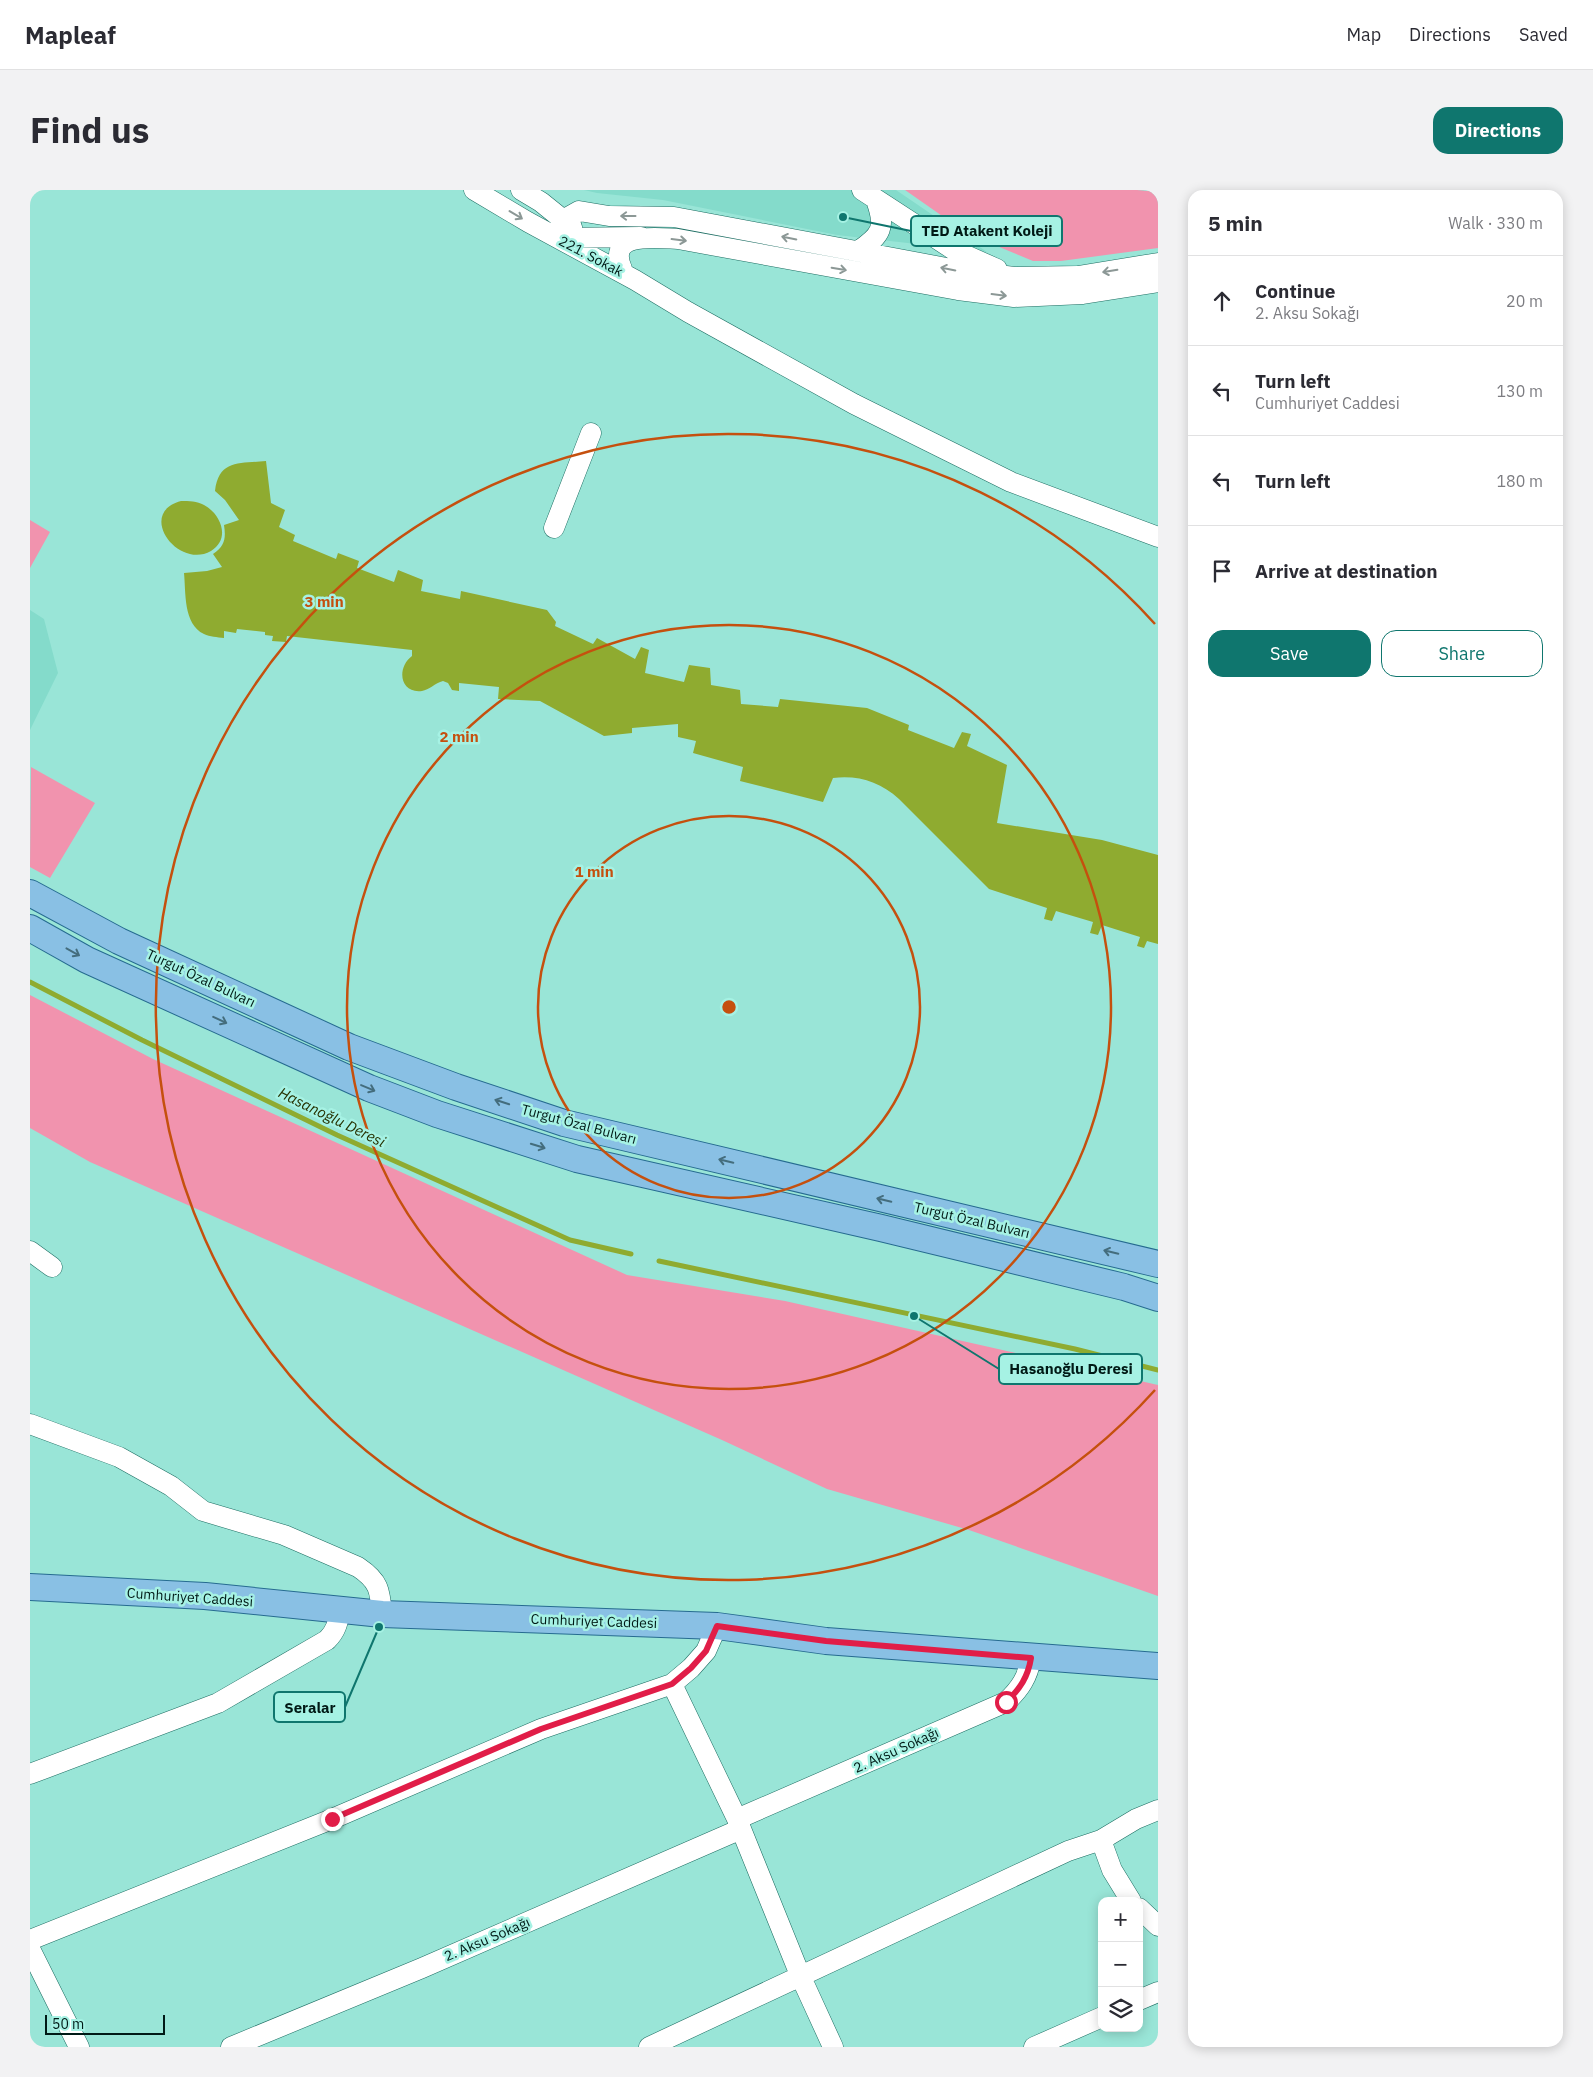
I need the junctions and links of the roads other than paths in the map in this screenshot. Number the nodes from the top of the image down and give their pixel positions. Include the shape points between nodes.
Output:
1 (474, 190) edge
2 (522, 190) edge
3 (869, 195) edge
4 (567, 223) junction
5 (585, 238) junction
6 (641, 238) junction
7 (858, 251) junction
8 (1158, 263) edge
9 (628, 275) junction
10 (1014, 277) junction
11 (1158, 282) edge
12 (591, 433) dead end
13 (554, 528) dead end
14 (1158, 537) edge
15 (30, 893) edge
16 (30, 928) edge
17 (30, 1251) edge
18 (1158, 1264) edge
19 (52, 1267) dead end
20 (1158, 1298) edge
21 (30, 1424) edge
22 (30, 1587) edge
23 (340, 1610) junction
24 (382, 1614) junction
25 (717, 1626) junction
26 (1031, 1658) junction
27 (1158, 1666) edge
28 (672, 1684) junction
29 (30, 1774) edge
30 (1158, 1810) edge
31 (739, 1824) junction
32 (1101, 1840) junction
33 (1129, 1897) edge
34 (1143, 1912) edge
35 (1158, 1926) edge
36 (30, 1940) edge
37 (30, 1949) edge
38 (800, 1975) junction
39 (1158, 1992) edge
40 (1143, 1998) edge
41 (1098, 2019) edge
42 (79, 2047) edge
43 (231, 2047) edge
44 (649, 2047) edge
45 (833, 2047) edge
46 (1034, 2047) edge

1 -> 4 street, 221. Sokak
2 - 4 street
3 - 7 street via 882,217 881,230 873,241
3 - 10 street via 954,250
4 - 5 street, 221. Sokak
7 -> 4 street via 674,217 609,216
4 - 9 street, 221. Sokak
5 - 6 street
5 - 9 street, 221. Sokak
6 - 9 street via 626,243 618,253 618,260
6 -> 11 street via 678,239 958,290 1014,297 1083,294
10 -> 7 street via 956,270
8 -> 10 street via 1078,276
9 - 14 street via 854,404 1010,482
12 - 13 street
18 -> 15 main road, Turgut Özal Bulvarı via 564,1123 349,1047 119,941
16 -> 20 main road, Turgut Özal Bulvarı via 87,960 369,1088 437,1114 577,1159 881,1228
17 - 19 street
21 - 24 street via 119,1457 171,1486 203,1510 284,1535 358,1567 378,1586
22 - 23 main road, Cumhuriyet Caddesi via 205,1596
23 - 24 main road, Cumhuriyet Caddesi
23 - 29 street via 334,1632 326,1640 218,1703
24 - 25 main road, Cumhuriyet Caddesi
25 - 26 main road, Cumhuriyet Caddesi via 826,1641
25 - 28 street via 706,1651
26 - 27 main road, Cumhuriyet Caddesi
26 - 31 street, 2. Aksu Sokağı via 1024,1682 1006,1702
28 - 31 street
28 - 36 street via 541,1729 332,1819
30 - 32 street
31 - 38 street
31 - 43 street, 2. Aksu Sokağı via 431,1964
32 - 33 street via 1112,1870
32 - 38 street via 1068,1852
34 - 35 street
37 - 42 street
38 - 44 street
38 - 45 street
39 - 40 street
41 - 46 street

